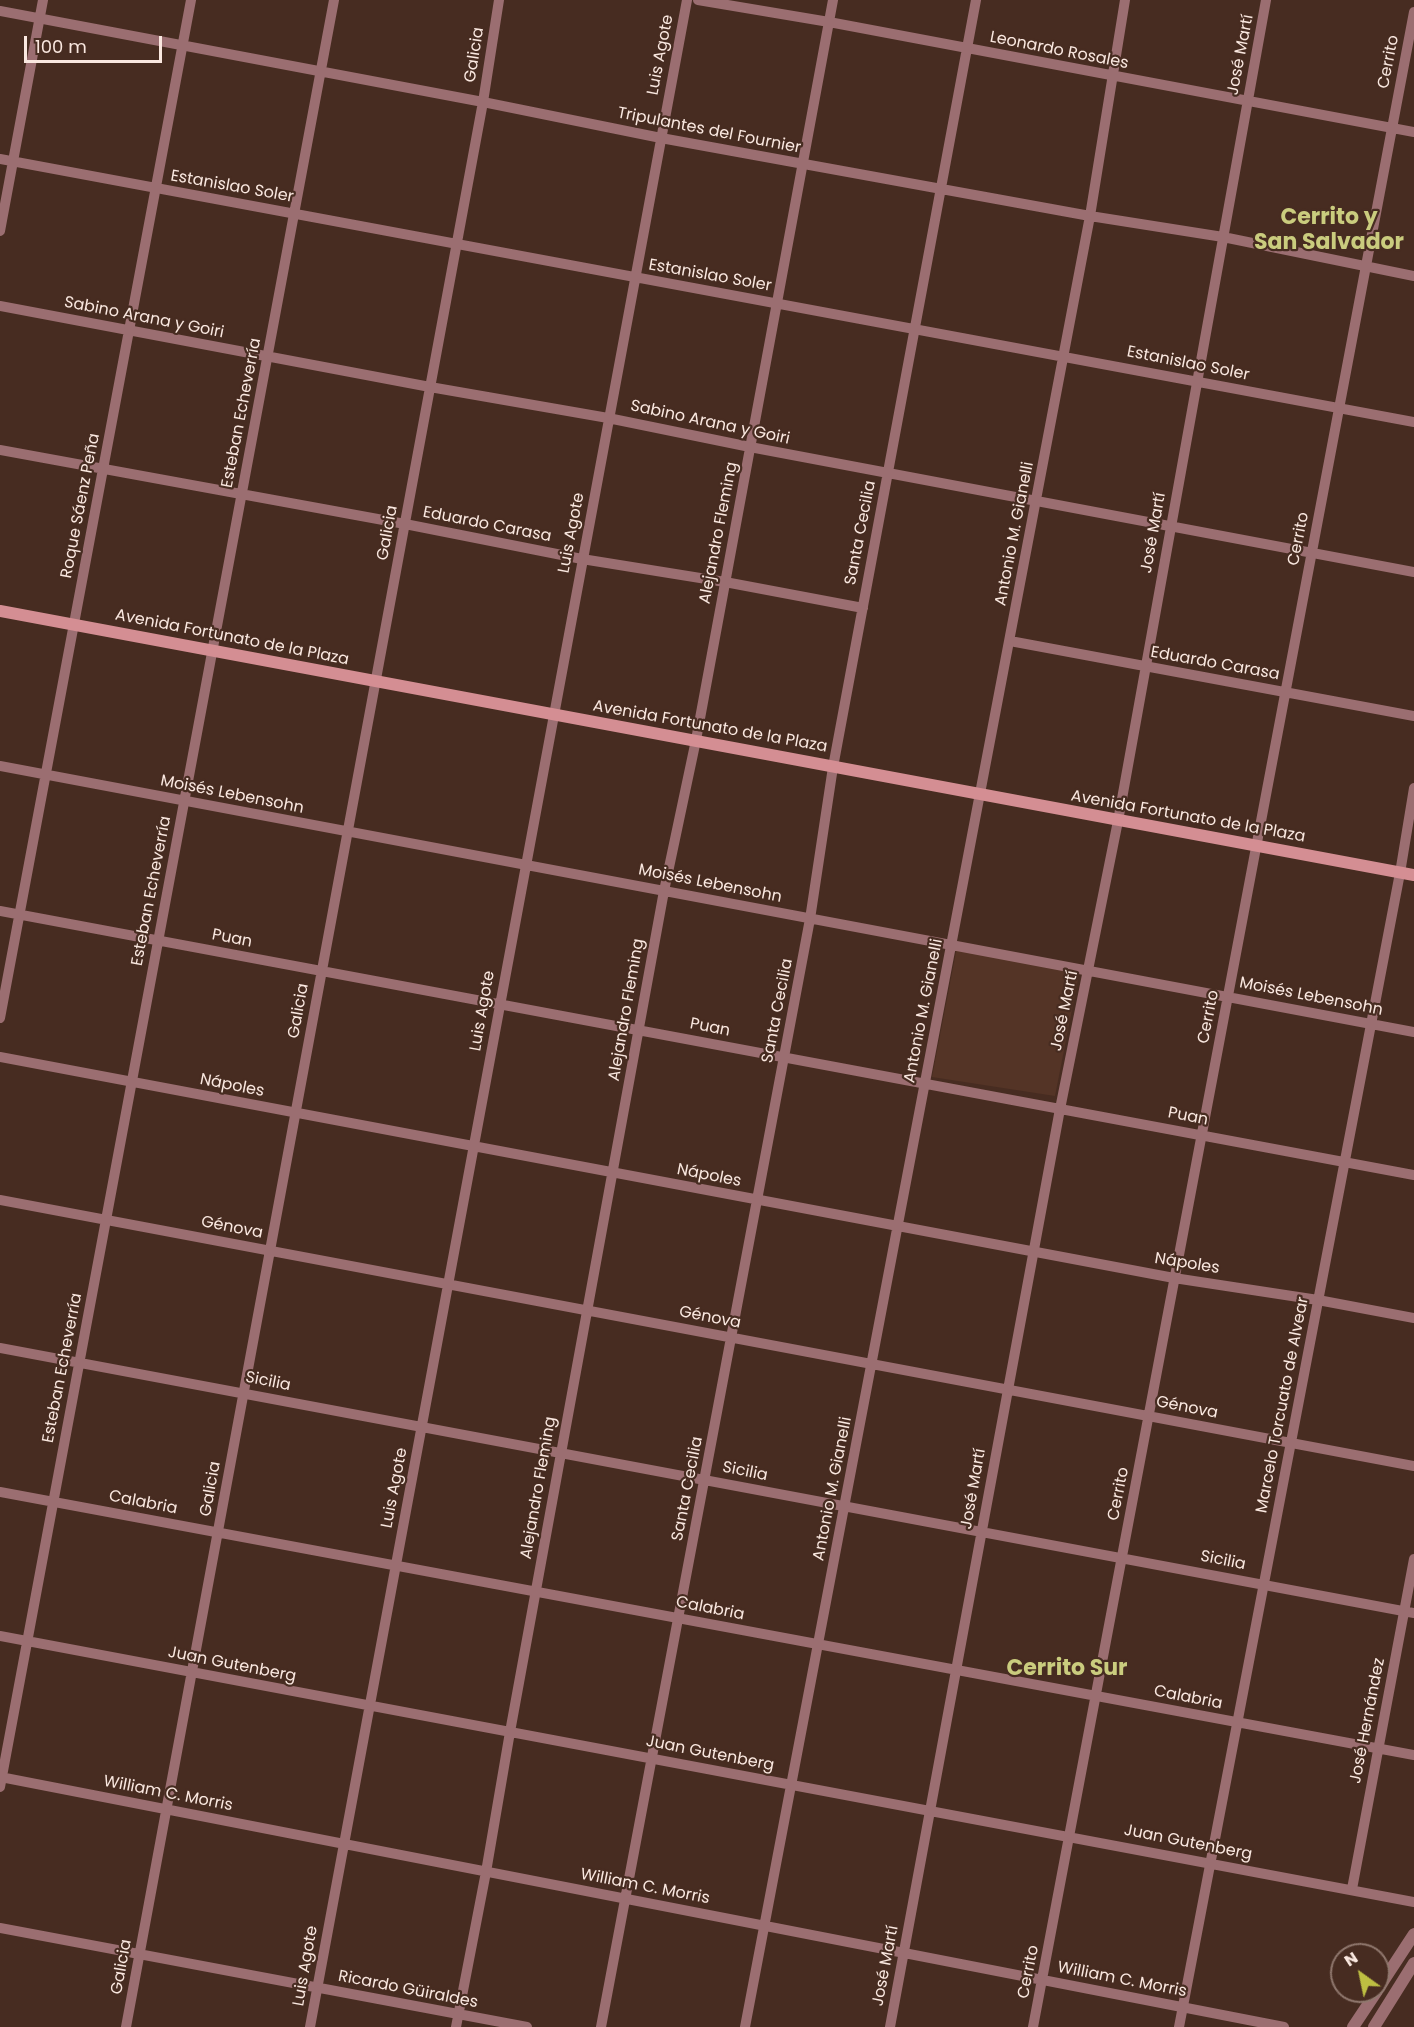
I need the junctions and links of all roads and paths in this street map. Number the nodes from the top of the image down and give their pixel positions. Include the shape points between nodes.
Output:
1 (43, 0) edge
2 (191, 0) edge
3 (334, 0) edge
4 (500, 0) edge
5 (687, 0) edge
6 (698, 0) edge
7 (833, 0) edge
8 (976, 0) edge
9 (1125, 0) edge
10 (1266, 0) edge
11 (0, 11) edge
12 (1414, 12) edge
13 (40, 18) junction
14 (829, 22) junction
15 (182, 46) junction
16 (967, 48) junction
17 (321, 72) junction
18 (1113, 77) junction
19 (1247, 101) junction
20 (483, 102) junction
21 (1392, 128) junction
22 (1414, 132) edge
23 (661, 138) junction
24 (0, 159) edge
25 (13, 161) junction
26 (803, 164) junction
27 (156, 188) junction
28 (940, 189) junction
29 (294, 214) junction
30 (1090, 216) junction
31 (0, 231) edge
32 (1223, 237) junction
33 (457, 244) junction
34 (1366, 267) junction
35 (1414, 276) edge
36 (635, 278) junction
37 (777, 303) junction
38 (0, 306) edge
39 (914, 329) junction
40 (129, 331) junction
41 (268, 357) junction
42 (1064, 357) junction
43 (1197, 381) junction
44 (430, 387) junction
45 (1339, 408) junction
46 (609, 418) junction
47 (1414, 422) edge
48 (750, 447) junction
49 (0, 450) edge
50 (103, 469) junction
51 (888, 473) junction
52 (242, 495) junction
53 (1036, 501) junction
54 (405, 524) junction
55 (1171, 526) junction
56 (1312, 553) junction
57 (582, 560) junction
58 (1414, 572) edge
59 (725, 582) junction
60 (862, 608) junction
61 (0, 611) edge
62 (74, 625) junction
63 (1010, 641) junction
64 (213, 651) junction
65 (1145, 666) junction
66 (376, 681) junction
67 (1285, 692) junction
68 (553, 716) junction
69 (1414, 716) edge
70 (696, 740) junction
71 (0, 766) edge
72 (833, 767) junction
73 (46, 775) junction
74 (1414, 788) edge
75 (981, 795) junction
76 (184, 801) junction
77 (1118, 821) junction
78 (348, 832) junction
79 (1256, 846) junction
80 (525, 865) junction
81 (1400, 873) junction
82 (1414, 875) edge
83 (664, 891) junction
84 (0, 911) edge
85 (19, 915) junction
86 (810, 919) junction
87 (158, 941) junction
88 (952, 945) junction
89 (1089, 970) junction
90 (322, 971) junction
91 (1228, 997) junction
92 (499, 1004) junction
93 (0, 1018) edge
94 (1371, 1024) junction
95 (638, 1030) junction
96 (1414, 1032) edge
97 (0, 1057) edge
98 (784, 1057) junction
99 (132, 1082) junction
100 (926, 1084) junction
101 (1060, 1109) junction
102 (296, 1113) junction
103 (1202, 1135) junction
104 (473, 1146) junction
105 (1344, 1162) junction
106 (612, 1173) junction
107 (1414, 1174) edge
108 (0, 1200) edge
109 (757, 1200) junction
110 (106, 1220) junction
111 (898, 1226) junction
112 (270, 1251) junction
113 (1034, 1252) junction
114 (1174, 1278) junction
115 (448, 1284) junction
116 (1318, 1300) junction
117 (587, 1310) junction
118 (1414, 1318) edge
119 (732, 1337) junction
120 (0, 1348) edge
121 (80, 1362) junction
122 (872, 1364) junction
123 (1008, 1389) junction
124 (244, 1393) junction
125 (1149, 1416) junction
126 (422, 1426) junction
127 (1291, 1443) junction
128 (561, 1452) junction
129 (1414, 1466) edge
130 (705, 1479) junction
131 (0, 1492) edge
132 (53, 1502) junction
133 (846, 1506) junction
134 (982, 1531) junction
135 (218, 1533) junction
136 (1122, 1558) junction
137 (1414, 1559) edge
138 (396, 1566) junction
139 (1264, 1584) junction
140 (535, 1592) junction
141 (1409, 1612) edge
142 (679, 1618) junction
143 (0, 1636) edge
144 (27, 1641) junction
145 (819, 1644) junction
146 (956, 1670) junction
147 (192, 1672) junction
148 (1096, 1696) junction
149 (370, 1706) junction
150 (1238, 1722) junction
151 (510, 1732) junction
152 (1378, 1748) junction
153 (1414, 1755) edge
154 (652, 1758) junction
155 (1, 1781) edge
156 (792, 1785) junction
157 (167, 1809) junction
158 (930, 1810) junction
159 (1070, 1837) junction
160 (344, 1844) junction
161 (1211, 1863) junction
162 (486, 1872) junction
163 (1352, 1889) junction
164 (625, 1899) junction
165 (1414, 1902) edge
166 (764, 1926) junction
167 (0, 1928) edge
168 (1414, 1934) edge
169 (903, 1953) junction
170 (140, 1954) junction
171 (1414, 1963) edge
172 (1390, 1970) edge
173 (1042, 1980) junction
174 (318, 1988) junction
175 (1369, 2003) edge
176 (1183, 2007) junction
177 (458, 2015) junction
178 (126, 2027) edge
179 (310, 2027) edge
180 (456, 2027) edge
181 (527, 2027) edge
182 (601, 2027) edge
183 (745, 2027) edge
184 (890, 2027) edge
185 (1034, 2027) edge
186 (1179, 2027) edge
187 (1284, 2027) edge
188 (1353, 2027) edge
189 (1374, 2027) edge

1 - 13 street
2 - 15 street, Roque Sáenz Peña
3 - 17 street, Esteban Echeverría
4 - 20 street, Galicia
5 - 23 street, Luis Agote
6 - 14 street, Leonardo Rosales
7 - 14 street, Alejandro Fleming
8 - 16 street, Santa Cecilia
9 - 18 street, Antonio M. Gianelli
10 - 19 street, José Martí
11 - 13 street, Tripulantes del Fournier
12 - 21 street, Cerrito
13 - 15 street, Tripulantes del Fournier
13 - 25 street
14 - 16 street, Leonardo Rosales
14 - 26 street, Alejandro Fleming
15 - 17 street, Tripulantes del Fournier
15 - 27 street, Roque Sáenz Peña
16 - 18 street, Leonardo Rosales
16 - 28 street, Santa Cecilia
17 - 20 street, Tripulantes del Fournier
17 - 29 street, Esteban Echeverría
18 - 19 street, Leonardo Rosales
18 - 30 street, Antonio M. Gianelli
19 - 21 street, Leonardo Rosales
19 - 32 street, José Martí
20 - 23 street, Tripulantes del Fournier
20 - 33 street, Galicia
21 - 22 street, Leonardo Rosales
21 - 34 street, Cerrito
23 - 26 street, Tripulantes del Fournier
23 - 36 street, Luis Agote
24 - 25 street, Estanislao Soler
25 - 27 street, Estanislao Soler
25 - 31 street
26 - 28 street, Tripulantes del Fournier
26 - 37 street, Alejandro Fleming
27 - 29 street, Estanislao Soler
27 - 40 street, Roque Sáenz Peña
28 - 30 street, Tripulantes del Fournier
28 - 39 street, Santa Cecilia
29 - 33 street, Estanislao Soler
29 - 41 street, Esteban Echeverría
30 - 32 street, Tripulantes del Fournier
30 - 42 street, Antonio M. Gianelli
32 - 34 street, Tripulantes del Fournier
32 - 43 street, José Martí
33 - 36 street, Estanislao Soler
33 - 44 street, Galicia
34 - 35 street, Tripulantes del Fournier
34 - 45 street, Cerrito
36 - 37 street, Estanislao Soler
36 - 46 street, Luis Agote
37 - 39 street, Estanislao Soler
37 - 48 street, Alejandro Fleming
38 - 40 street, Sabino Arana y Goiri
39 - 42 street, Estanislao Soler
39 - 51 street, Santa Cecilia
40 - 41 street, Sabino Arana y Goiri
40 - 50 street, Roque Sáenz Peña
41 - 44 street, Sabino Arana y Goiri
41 - 52 street, Esteban Echeverría
42 - 43 street, Estanislao Soler
42 - 53 street, Antonio M. Gianelli
43 - 45 street, Estanislao Soler
43 - 55 street, José Martí
44 - 46 street, Sabino Arana y Goiri
44 - 54 street, Galicia
45 - 47 street, Estanislao Soler
45 - 56 street, Cerrito
46 - 48 street, Sabino Arana y Goiri
46 - 57 street, Luis Agote
48 - 51 street, Sabino Arana y Goiri
48 - 59 street, Alejandro Fleming
49 - 50 street, Eduardo Carasa
50 - 52 street, Eduardo Carasa
50 - 62 street, Roque Sáenz Peña
51 - 53 street, Sabino Arana y Goiri
51 - 60 street, Santa Cecilia
52 - 54 street, Eduardo Carasa
52 - 64 street, Esteban Echeverría
53 - 55 street, Sabino Arana y Goiri
53 - 63 street, Antonio M. Gianelli
54 - 57 street, Eduardo Carasa
54 - 66 street, Galicia
55 - 56 street, Sabino Arana y Goiri
55 - 65 street, José Martí
56 - 58 street, Sabino Arana y Goiri
56 - 67 street, Cerrito
57 - 59 street, Eduardo Carasa
57 - 68 street, Luis Agote
59 - 60 street, Eduardo Carasa
59 - 70 street, Alejandro Fleming
60 - 72 street, Santa Cecilia
61 - 62 main road, Avenida Fortunato de la Plaza
62 - 64 main road, Avenida Fortunato de la Plaza
62 - 73 street, Roque Sáenz Peña
63 - 65 street, Eduardo Carasa
63 - 75 street, Antonio M. Gianelli
64 - 66 main road, Avenida Fortunato de la Plaza
64 - 76 street, Esteban Echeverría
65 - 67 street, Eduardo Carasa
65 - 77 street, José Martí
66 - 68 main road, Avenida Fortunato de la Plaza
66 - 78 street, Galicia
67 - 69 street, Eduardo Carasa
67 - 79 street, Cerrito
68 - 70 main road, Avenida Fortunato de la Plaza
68 - 80 street, Luis Agote
70 - 72 main road, Avenida Fortunato de la Plaza
70 - 83 street, Alejandro Fleming
71 - 73 street, Moisés Lebensohn
72 - 75 main road, Avenida Fortunato de la Plaza
72 - 86 street, Santa Cecilia
73 - 76 street, Moisés Lebensohn
73 - 85 street, Roque Sáenz Peña
74 - 81 street, Marcelo Torcuato de Alvear
75 - 77 main road, Avenida Fortunato de la Plaza
75 - 88 street, Antonio M. Gianelli
76 - 78 street, Moisés Lebensohn
76 - 87 street, Esteban Echeverría
77 - 79 main road, Avenida Fortunato de la Plaza
77 - 89 street, José Martí
78 - 80 street, Moisés Lebensohn
78 - 90 street, Galicia
79 - 81 main road, Avenida Fortunato de la Plaza
79 - 91 street, Cerrito
80 - 83 street, Moisés Lebensohn
80 - 92 street, Luis Agote
81 - 82 main road, Avenida Fortunato de la Plaza
81 - 94 street, Marcelo Torcuato de Alvear
83 - 86 street, Moisés Lebensohn
83 - 95 street, Alejandro Fleming
84 - 85 street, Puan
85 - 87 street, Puan
85 - 93 street, Roque Sáenz Peña
86 - 88 street, Moisés Lebensohn
86 - 98 street, Santa Cecilia
87 - 90 street, Puan
87 - 99 street, Esteban Echeverría
88 - 89 street, Moisés Lebensohn
88 - 100 street, Antonio M. Gianelli
89 - 91 street, Moisés Lebensohn
89 - 101 street, José Martí
90 - 92 street, Puan
90 - 102 street, Galicia
91 - 94 street, Moisés Lebensohn
91 - 103 street, Cerrito
92 - 95 street, Puan
92 - 104 street, Luis Agote
94 - 96 street, Moisés Lebensohn
94 - 105 street, Marcelo Torcuato de Alvear
95 - 98 street, Puan
95 - 106 street, Alejandro Fleming
97 - 99 street, Nápoles
98 - 100 street, Puan
98 - 109 street, Santa Cecilia
99 - 102 street, Nápoles
99 - 110 street, Esteban Echeverría
100 - 101 street, Puan
100 - 111 street, Antonio M. Gianelli
101 - 103 street, Puan
101 - 113 street, José Martí
102 - 104 street, Nápoles
102 - 112 street, Galicia
103 - 105 street, Puan
103 - 114 street, Cerrito
104 - 106 street, Nápoles
104 - 115 street, Luis Agote
105 - 107 street, Puan
105 - 116 street, Marcelo Torcuato de Alvear
106 - 109 street, Nápoles
106 - 117 street, Alejandro Fleming
108 - 110 street, Génova
109 - 111 street, Nápoles
109 - 119 street, Santa Cecilia
110 - 112 street, Génova
110 - 121 street, Esteban Echeverría
111 - 113 street, Nápoles
111 - 122 street, Antonio M. Gianelli
112 - 115 street, Génova
112 - 124 street, Galicia
113 - 114 street, Nápoles
113 - 123 street, José Martí
114 - 116 street, Nápoles
114 - 125 street, Cerrito
115 - 117 street, Génova
115 - 126 street, Luis Agote
116 - 118 street, Nápoles
116 - 127 street, Marcelo Torcuato de Alvear
117 - 119 street, Génova
117 - 128 street, Alejandro Fleming
119 - 122 street, Génova
119 - 130 street, Santa Cecilia
120 - 121 street, Sicilia
121 - 124 street, Sicilia
121 - 132 street, Esteban Echeverría
122 - 123 street, Génova
122 - 133 street, Antonio M. Gianelli
123 - 125 street, Génova
123 - 134 street, José Martí
124 - 126 street, Sicilia
124 - 135 street, Galicia
125 - 127 street, Génova
125 - 136 street, Cerrito
126 - 128 street, Sicilia
126 - 138 street, Luis Agote
127 - 129 street, Génova
127 - 139 street, Marcelo Torcuato de Alvear
128 - 130 street, Sicilia
128 - 140 street, Alejandro Fleming
130 - 133 street, Sicilia
130 - 142 street, Santa Cecilia
131 - 132 street, Calabria
132 - 135 street, Calabria
132 - 144 street, Esteban Echeverría
133 - 134 street, Sicilia
133 - 145 street, Antonio M. Gianelli
134 - 136 street, Sicilia
134 - 146 street, José Martí
135 - 138 street, Calabria
135 - 147 street, Galicia
136 - 139 street, Sicilia
136 - 148 street, Cerrito
137 - 141 street, José Hernández
138 - 140 street, Calabria
138 - 149 street, Luis Agote
139 - 141 street, Sicilia
139 - 150 street, Marcelo Torcuato de Alvear
140 - 142 street, Calabria
140 - 151 street, Alejandro Fleming
141 - 152 street, José Hernández
142 - 145 street, Calabria
142 - 154 street, Santa Cecilia
143 - 144 street, Juan Gutenberg
144 - 147 street, Juan Gutenberg
144 - 155 street, Esteban Echeverría
145 - 146 street, Calabria
145 - 156 street, Antonio M. Gianelli
146 - 148 street, Calabria
146 - 158 street, José Martí
147 - 149 street, Juan Gutenberg
147 - 157 street, Galicia
148 - 150 street, Calabria
148 - 159 street, Cerrito
149 - 151 street, Juan Gutenberg
149 - 160 street, Luis Agote
150 - 152 street, Calabria
150 - 161 street, Marcelo Torcuato de Alvear
151 - 154 street, Juan Gutenberg
151 - 162 street, Alejandro Fleming
152 - 153 street, Calabria
152 - 163 street, José Hernández
154 - 156 street, Juan Gutenberg
154 - 164 street, Santa Cecilia
155 - 157 street, William C. Morris
156 - 158 street, Juan Gutenberg
156 - 166 street, Antonio M. Gianelli
157 - 160 street, William C. Morris
157 - 170 street, Galicia
158 - 159 street, Juan Gutenberg
158 - 169 street, José Martí
159 - 161 street, Juan Gutenberg
159 - 173 street, Cerrito
160 - 162 street, William C. Morris
160 - 174 street, Luis Agote
161 - 163 street, Juan Gutenberg
161 - 176 street, Marcelo Torcuato de Alvear
162 - 164 street, William C. Morris
162 - 177 street, Alejandro Fleming
163 - 165 street, Juan Gutenberg
164 - 166 street, William C. Morris
164 - 182 street, Santa Cecilia
166 - 169 street, William C. Morris
166 - 183 street, Antonio M. Gianelli
167 - 170 street, Ricardo Güiraldes
168 - 172 street
169 - 173 street, William C. Morris
169 - 184 street, José Martí
170 - 174 street, Ricardo Güiraldes
170 - 178 street, Galicia
171 - 189 street
173 - 176 street, William C. Morris
173 - 185 street, Cerrito
174 - 177 street, Ricardo Güiraldes
174 - 179 street, Luis Agote
175 - 188 street
176 - 186 street, Marcelo Torcuato de Alvear
176 - 187 street, William C. Morris
177 - 180 street, Alejandro Fleming
177 - 181 street, Ricardo Güiraldes

